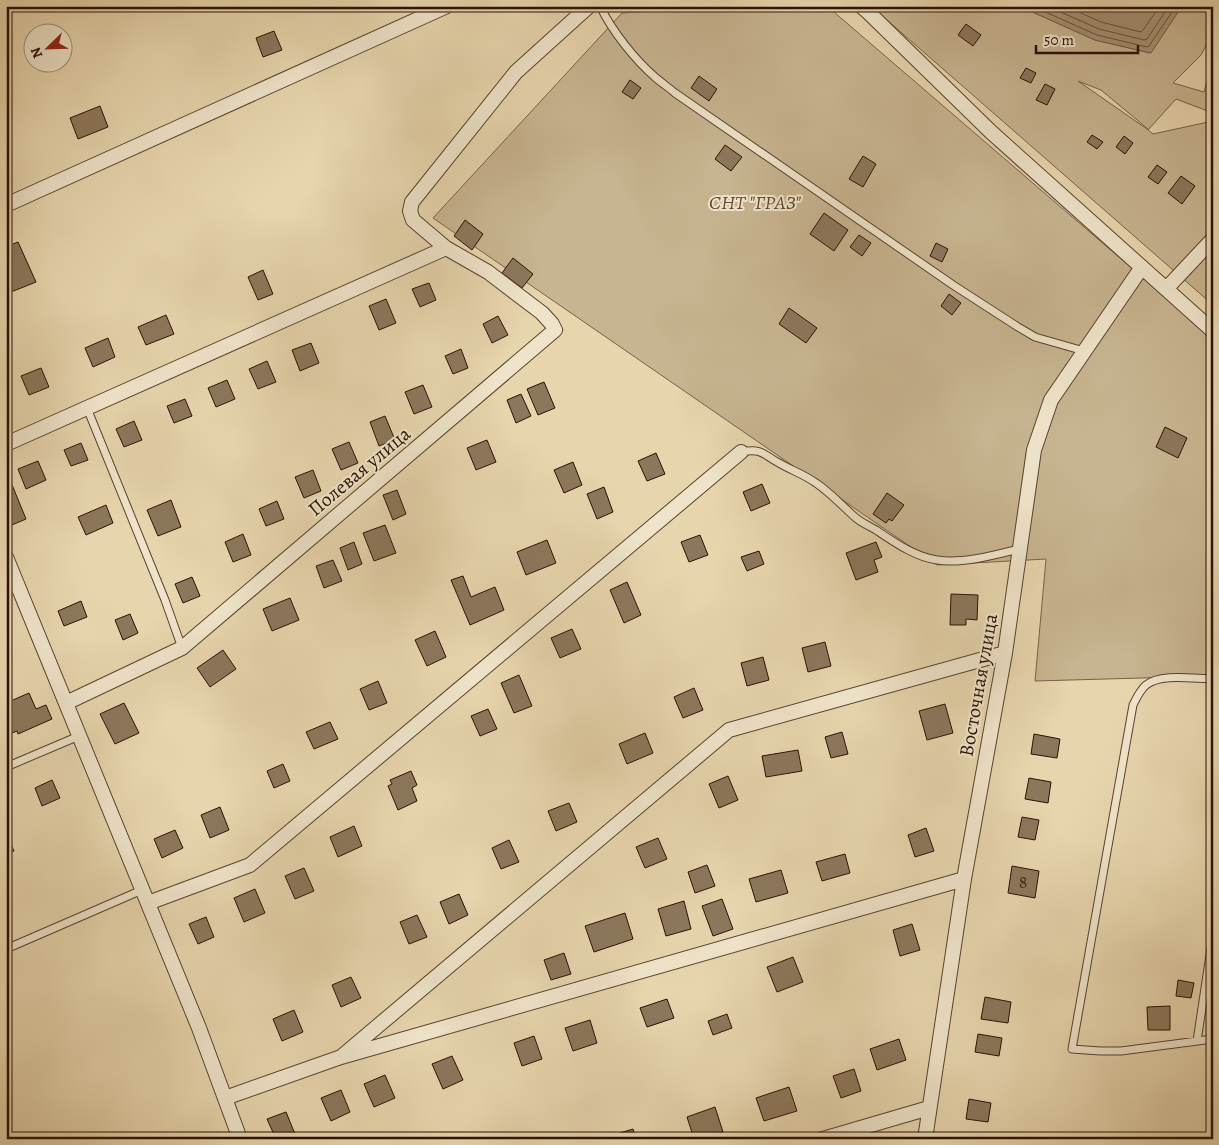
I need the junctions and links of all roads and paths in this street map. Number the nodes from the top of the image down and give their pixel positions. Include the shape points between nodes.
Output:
1 (447, 6) edge
2 (589, 6) edge
3 (600, 6) edge
4 (861, 6) edge
5 (6, 205) edge
6 (1213, 239) edge
7 (446, 248) junction
8 (1142, 267) junction
9 (1166, 289) junction
10 (1213, 331) edge
11 (1084, 351) junction
12 (87, 408) junction
13 (6, 444) edge
14 (741, 452) joint
15 (1019, 549) junction
16 (6, 557) edge
17 (182, 648) junction
18 (1005, 653) junction
19 (1213, 679) edge
20 (66, 703) junction
21 (79, 736) junction
22 (6, 768) edge
23 (964, 879) junction
24 (145, 897) junction
25 (1213, 934) edge
26 (6, 949) edge
27 (1213, 1039) edge
28 (1197, 1041) junction
29 (341, 1057) junction
30 (225, 1098) junction
31 (929, 1108) junction
32 (240, 1139) edge
33 (823, 1139) edge
34 (925, 1139) edge

1 - 5 street
2 - 7 street via 516,72 412,202 413,220
3 - 11 lane via 635,56 675,92 1018,327 1035,337
4 - 8 street via 991,132
6 - 9 street
7 - 12 street
7 - 17 street, Полевая улица via 488,272 542,314 555,330
8 - 9 street
8 - 11 street, Восточная улица
9 - 10 street
11 - 15 street, Восточная улица via 1051,400 1034,450
12 - 13 street
12 - 17 lane
14 - 15 lane via 763,452 816,483 857,519 923,557 955,560
14 - 24 street via 250,864
15 - 18 street, Восточная улица
16 - 20 street
17 - 20 street, Полевая улица
18 - 23 street, Восточная улица
18 - 29 street via 730,730
19 - 28 lane via 1157,679 1145,686 1132,705 1072,1049 1121,1051
20 - 21 street
21 - 22 lane
21 - 24 street
23 - 29 street
23 - 31 street, Восточная улица
24 - 26 lane
24 - 30 street
25 - 28 lane
27 - 28 lane
29 - 30 street
30 - 32 street
31 - 33 street
31 - 34 street, Восточная улица

